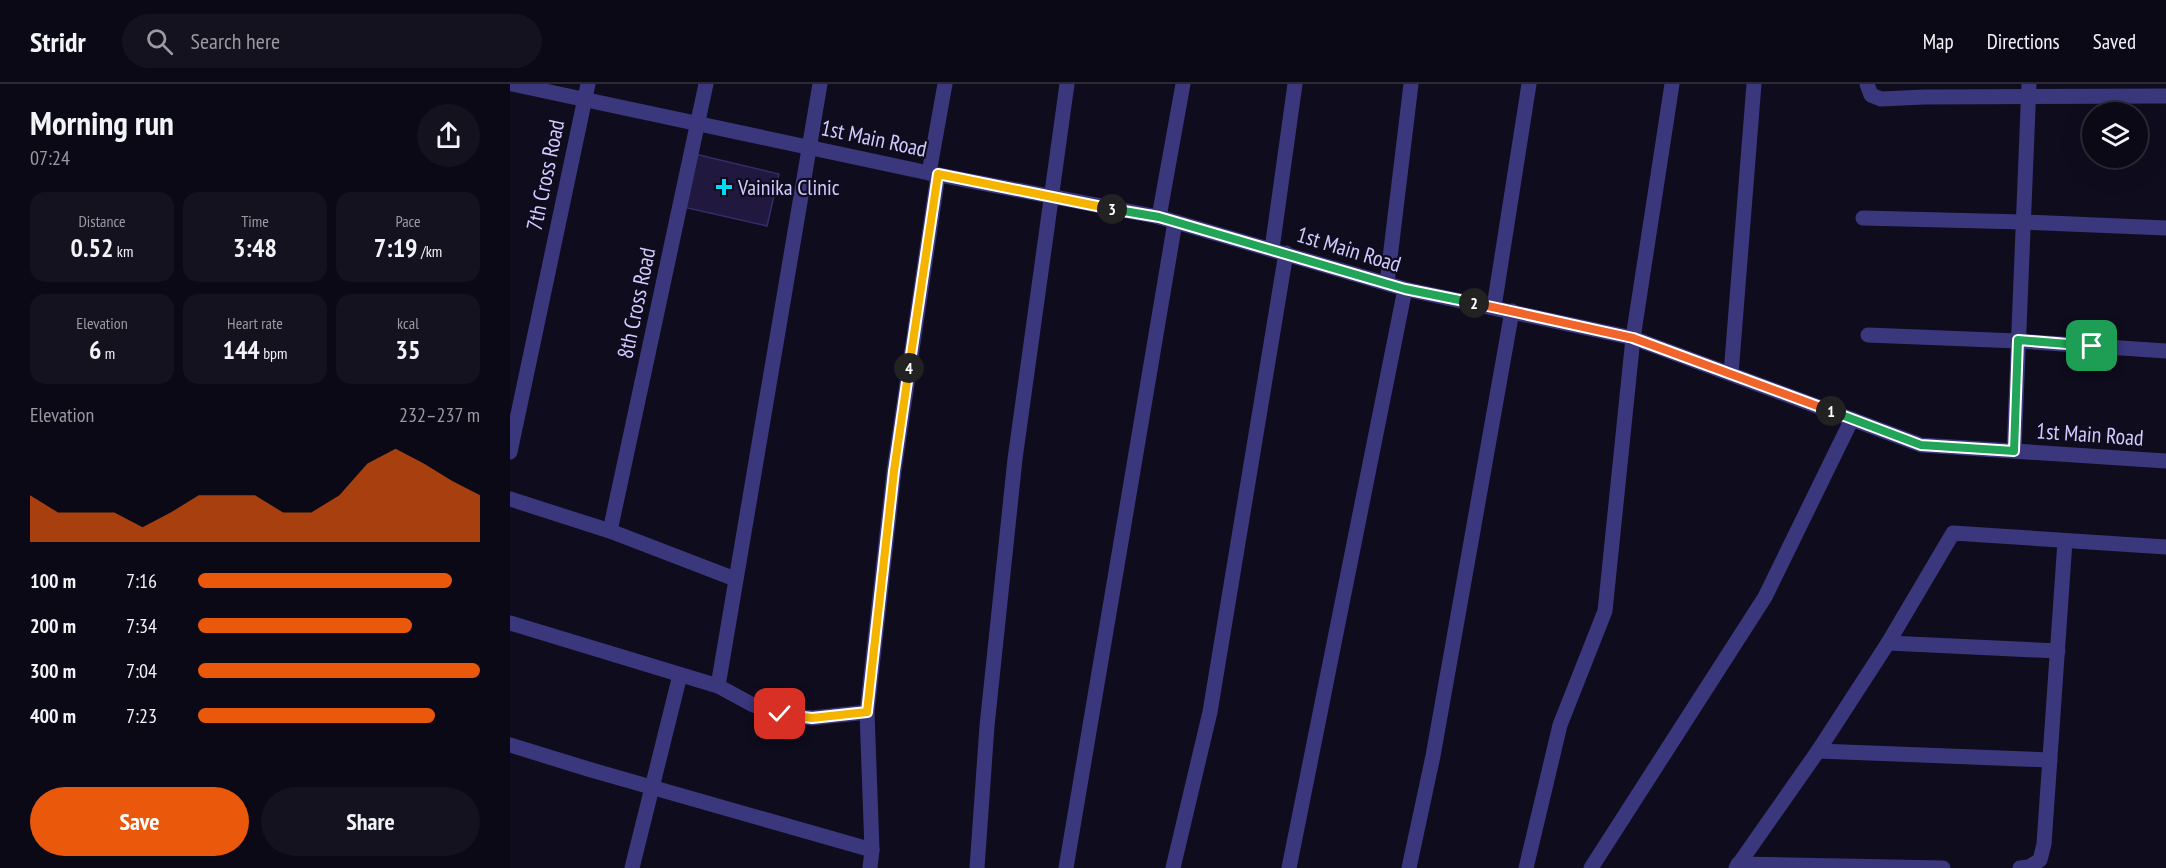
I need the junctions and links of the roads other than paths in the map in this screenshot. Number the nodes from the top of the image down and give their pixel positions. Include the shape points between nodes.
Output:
1 (512, 84) edge
2 (706, 84) edge
3 (820, 84) edge
4 (945, 84) edge
5 (1067, 84) edge
6 (1183, 84) edge
7 (1295, 84) edge
8 (1410, 84) edge
9 (1529, 84) edge
10 (1672, 84) edge
11 (1754, 84) edge
12 (1868, 84) edge
13 (2028, 90) edge
14 (586, 91) edge
15 (2166, 96) edge
16 (698, 123) junction
17 (808, 147) junction
18 (934, 174) junction
19 (1050, 197) junction
20 (1159, 217) junction
21 (1863, 218) dead end
22 (1175, 222) junction
23 (2023, 222) junction
24 (2166, 228) edge
25 (1279, 251) junction
26 (1387, 283) junction
27 (1405, 289) junction
28 (1494, 307) junction
29 (1512, 311) junction
30 (1868, 335) dead end
31 (1633, 338) junction
32 (2018, 340) junction
33 (2166, 351) edge
34 (1731, 374) junction
35 (1851, 419) junction
36 (2014, 451) junction
37 (510, 452) edge
38 (2166, 461) edge
39 (510, 499) edge
40 (610, 531) junction
41 (2065, 541) junction
42 (2166, 547) edge
43 (735, 579) junction
44 (510, 623) edge
45 (1888, 643) junction
46 (2058, 651) junction
47 (680, 675) junction
48 (718, 686) junction
49 (867, 712) junction
50 (510, 745) edge
51 (1818, 751) junction
52 (2050, 760) junction
53 (651, 787) junction
54 (872, 850) junction
55 (1737, 866) edge
56 (632, 868) edge
57 (870, 868) edge
58 (977, 868) edge
59 (1066, 868) edge
60 (1173, 868) edge
61 (1289, 868) edge
62 (1409, 868) edge
63 (1526, 868) edge
64 (1591, 868) edge
65 (1943, 868) edge
66 (2020, 868) edge

1 - 14 street, 1st Main Road
2 - 16 street, 8th Cross Road
3 - 17 street
4 - 18 street
5 - 19 street
6 - 20 street
7 - 25 street
8 - 26 street
9 - 28 street
10 - 31 street
11 - 34 street
12 - 13 street via 1871,95 1881,99
13 - 15 street
13 - 23 street
14 - 16 street, 1st Main Road
14 - 37 street, 7th Cross Road
16 - 17 street, 1st Main Road
16 - 40 street, 8th Cross Road
17 - 18 street, 1st Main Road
17 - 43 street
18 - 19 street, 1st Main Road
18 - 49 street
19 - 20 street, 1st Main Road
19 - 58 street via 1015,459 987,726
20 - 22 street, 1st Main Road
21 - 23 street
22 - 25 street, 1st Main Road
22 - 59 street
23 - 24 street
23 - 32 street
25 - 26 street, 1st Main Road
25 - 60 street via 1210,712
26 - 27 street, 1st Main Road
27 - 28 street, 1st Main Road
27 - 61 street
28 - 29 street, 1st Main Road
29 - 31 street, 1st Main Road
29 - 62 street via 1433,756
30 - 32 street
31 - 34 street, 1st Main Road
31 - 63 street via 1605,611 1560,725
32 - 33 street
32 - 36 street
34 - 35 street, 1st Main Road
35 - 36 street, 1st Main Road via 1921,445
35 - 64 street via 1765,597
36 - 38 street, 1st Main Road
39 - 40 street
40 - 43 street
41 - 42 street
41 - 45 street via 1953,533
41 - 46 street
43 - 48 street
44 - 47 street
45 - 46 street
45 - 51 street
46 - 52 street
47 - 48 street
47 - 53 street
48 - 49 street via 780,714 812,718
49 - 54 street
50 - 53 street
51 - 52 street
51 - 55 street
52 - 66 street via 2040,860
53 - 54 street
53 - 56 street
54 - 57 street
55 - 65 street

